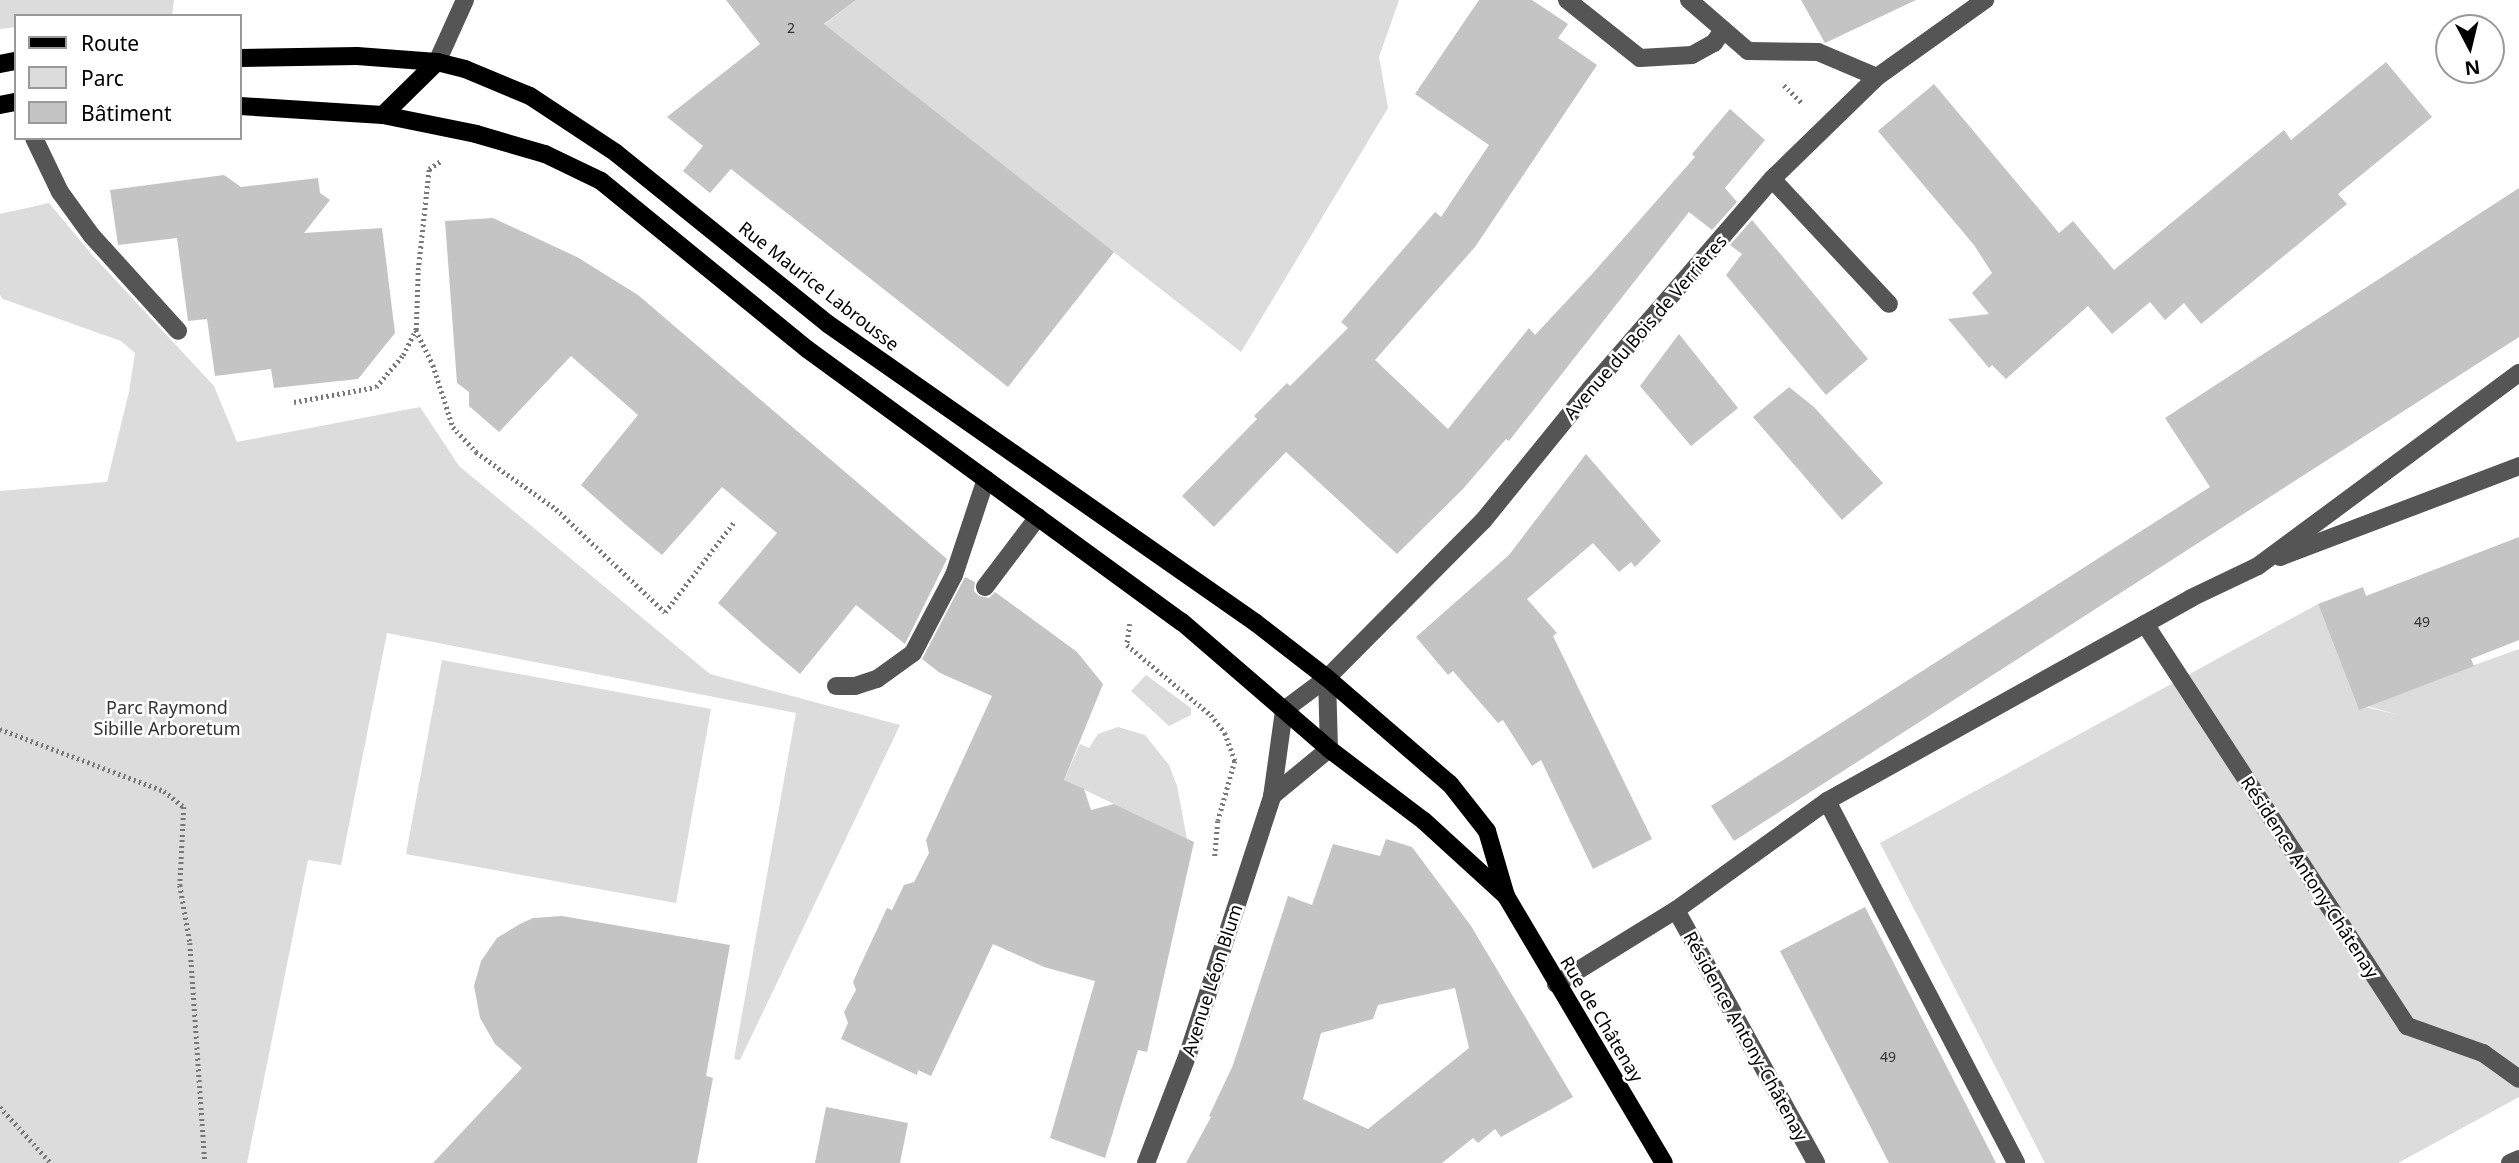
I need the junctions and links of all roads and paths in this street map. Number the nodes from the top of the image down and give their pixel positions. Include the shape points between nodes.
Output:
1 (465, 0) edge
2 (1567, 0) edge
3 (1689, 0) edge
4 (1985, 0) edge
5 (1723, 30) junction
6 (1748, 51) junction
7 (242, 58) edge
8 (436, 62) junction
9 (1877, 77) junction
10 (242, 106) edge
11 (383, 115) junction
12 (1825, 125) junction
13 (35, 140) edge
14 (429, 169) dead end
15 (1772, 179) junction
16 (1889, 304) dead end
17 (416, 330) junction
18 (178, 331) dead end
19 (2519, 373) edge
20 (294, 402) dead end
21 (2519, 466) edge
22 (986, 479) junction
23 (1038, 517) junction
24 (734, 522) dead end
25 (2258, 566) junction
26 (985, 587) dead end
27 (1149, 598) junction
28 (2145, 624) junction
29 (1327, 678) junction
30 (836, 686) dead end
31 (1284, 710) junction
32 (0, 729) edge
33 (1329, 749) junction
34 (1272, 796) junction
35 (1827, 801) junction
36 (1212, 870) dead end
37 (1506, 896) junction
38 (1676, 910) junction
39 (1556, 984) junction
40 (2519, 1079) edge
41 (0, 1107) edge
42 (2519, 1158) edge
43 (51, 1163) edge
44 (205, 1163) edge
45 (1146, 1163) edge
46 (1664, 1163) edge
47 (1816, 1163) edge
48 (2016, 1163) edge
49 (2510, 1163) edge

1 - 8 street
2 - 5 street via 1640,58 1692,55 1714,43
3 - 5 street
4 - 9 street, Avenue du Bois de Verrières
5 - 6 street
6 - 9 street via 1818,52
6 - 12 path
7 - 8 main road, Rue Maurice Labrousse via 358,56
8 - 11 main road
8 - 29 main road, Rue Maurice Labrousse via 530,96 616,153 828,324 1256,623
9 - 12 street, Avenue du Bois de Verrières
10 - 11 main road
11 - 22 main road via 533,151 601,181 807,349
12 - 15 street, Avenue du Bois de Verrières
13 - 18 street via 60,192 92,236
14 - 17 path
15 - 16 street
15 - 29 street, Avenue du Bois de Verrières via 1483,521
17 - 20 path via 403,355 376,387
17 - 24 path via 453,427 476,452 556,509 665,612
19 - 25 street, Résidence Antony-Châtenay
21 - 25 street, Résidence Antony-Châtenay
22 - 23 main road
22 - 30 street via 954,575 913,653 877,679
23 - 26 street
23 - 27 main road
25 - 28 street, Résidence Antony-Châtenay
27 - 31 main road
27 - 36 path via 1128,627 1127,645 1211,715 1226,733 1234,761 1218,821
28 - 35 street, Résidence Antony-Châtenay
28 - 40 street, Résidence Antony-Châtenay via 2407,1026 2483,1053
29 - 31 street, Avenue du Bois de Verrières
29 - 33 street
29 - 37 main road, Rue de Châtenay via 1450,784 1487,831
31 - 33 main road, Rue de Châtenay
31 - 34 street, Avenue Léon Blum
32 - 44 path via 164,791 184,807 180,885 190,943
33 - 34 street
33 - 37 main road, Rue de Châtenay via 1424,821
34 - 45 street, Avenue Léon Blum via 1188,1054
35 - 38 street, Résidence Antony-Châtenay
35 - 48 street
37 - 39 main road, Rue de Châtenay
38 - 39 street, Résidence Antony-Châtenay
38 - 47 street, Résidence Antony-Châtenay
39 - 46 main road, Rue de Châtenay
41 - 43 path
42 - 49 street

